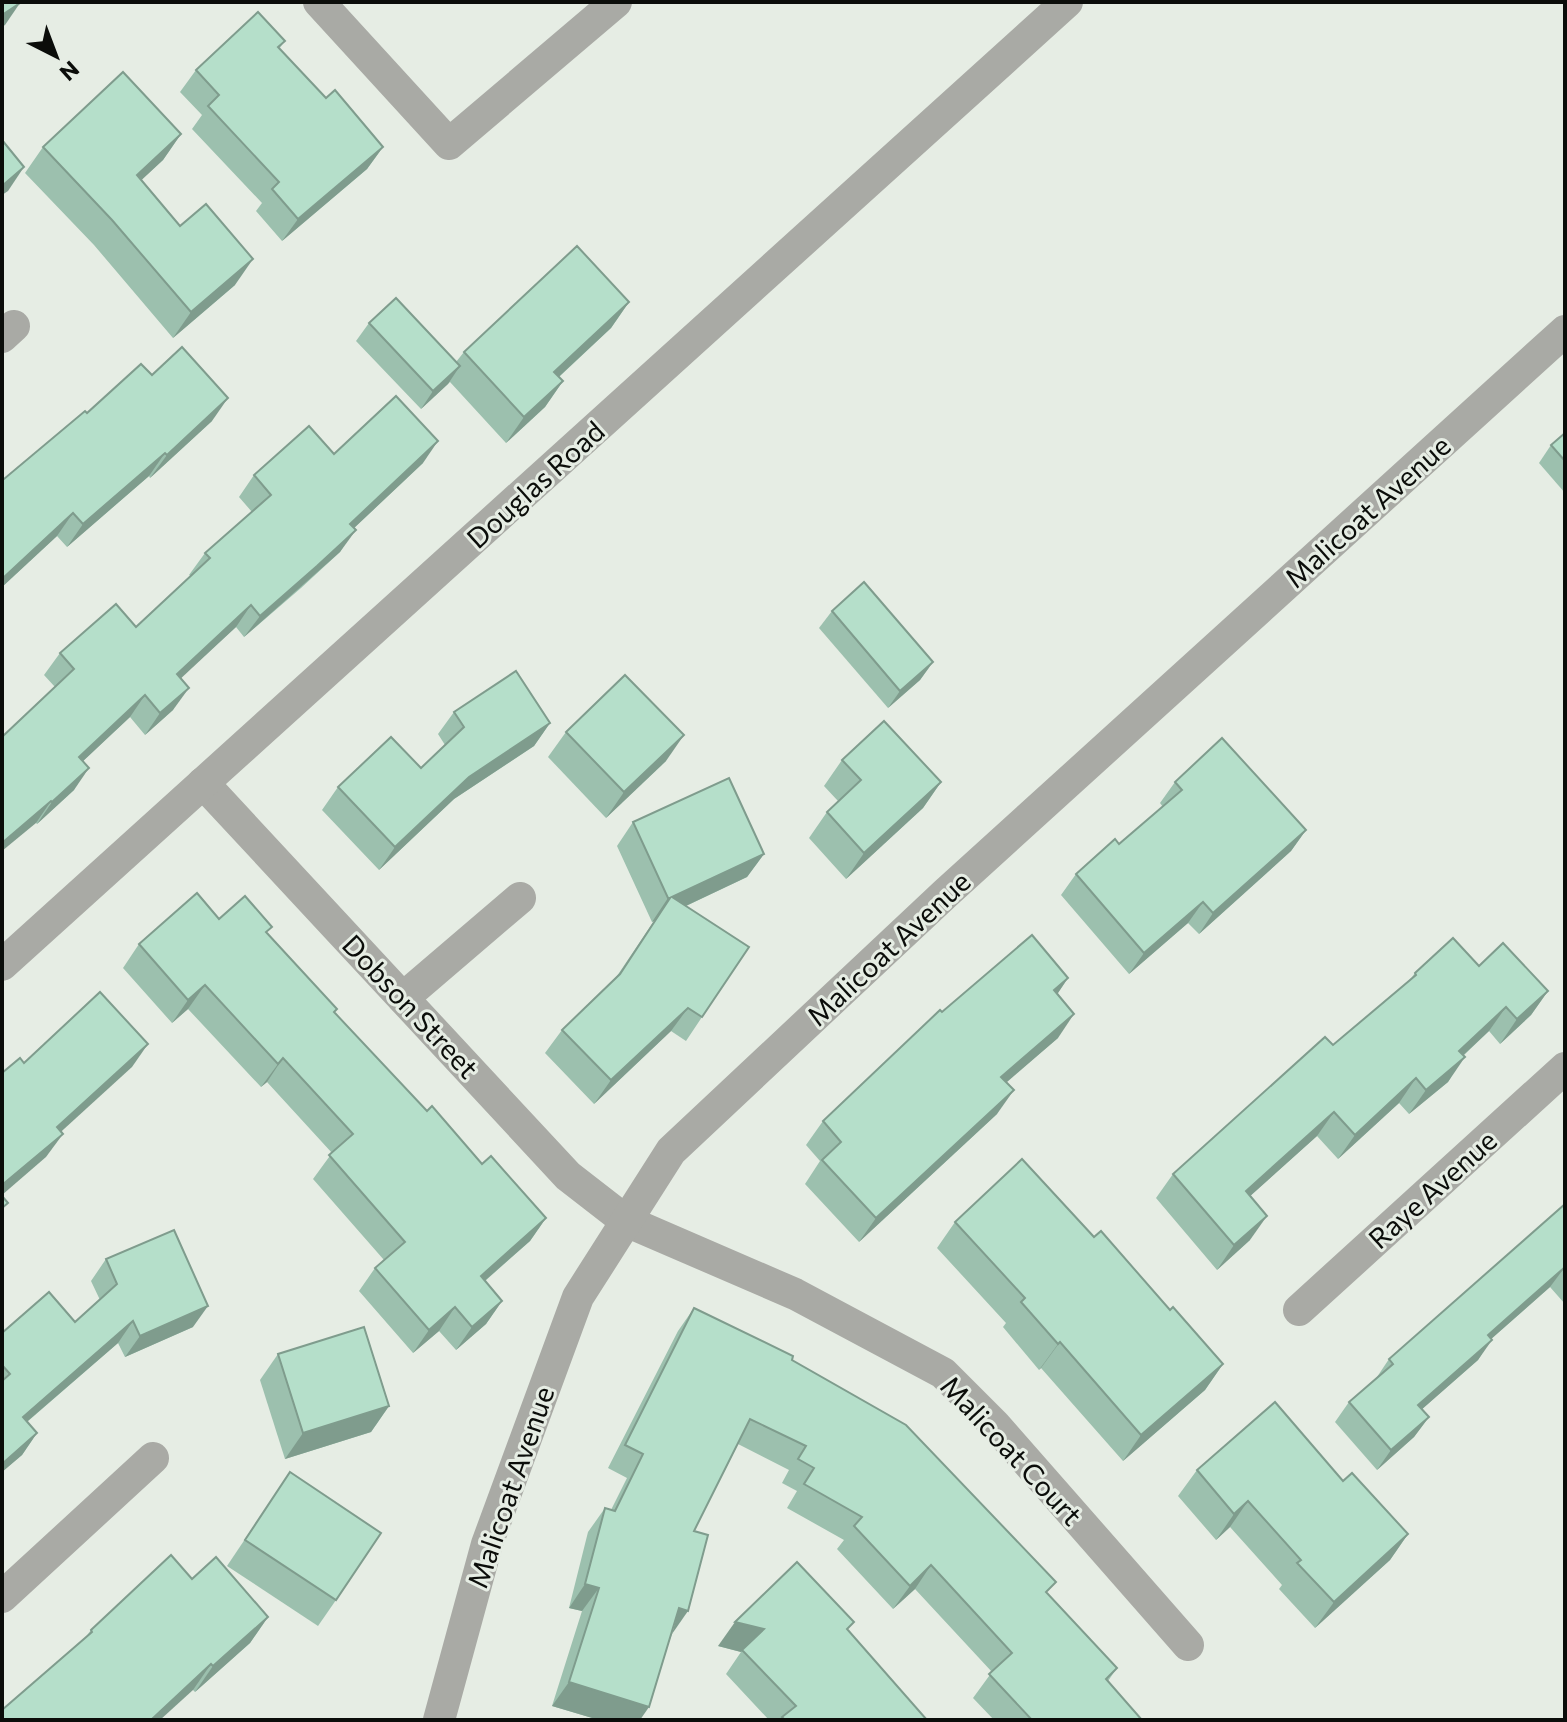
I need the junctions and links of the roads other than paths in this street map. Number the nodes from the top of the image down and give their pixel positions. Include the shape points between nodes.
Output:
1 (319, 2) edge
2 (616, 2) edge
3 (1067, 2) edge
4 (1565, 331) edge
5 (203, 783) junction
6 (520, 898) dead end
7 (2, 965) edge
8 (403, 998) junction
9 (1565, 1068) edge
10 (626, 1221) junction
11 (1299, 1310) dead end
12 (153, 1458) dead end
13 (2, 1597) edge
14 (1188, 1645) dead end
15 (439, 1720) edge

1 - 2 street via 449,144
3 - 5 street, Douglas Road
4 - 10 street, Malicoat Avenue via 946,893 671,1151
5 - 7 street, Douglas Road
5 - 8 street, Dobson Street
6 - 8 street
8 - 10 street, Dobson Street via 568,1176
9 - 11 street, Raye Avenue
10 - 14 street, Malicoat Court via 795,1294 943,1373
10 - 15 street, Malicoat Avenue via 578,1297 487,1544
12 - 13 street

